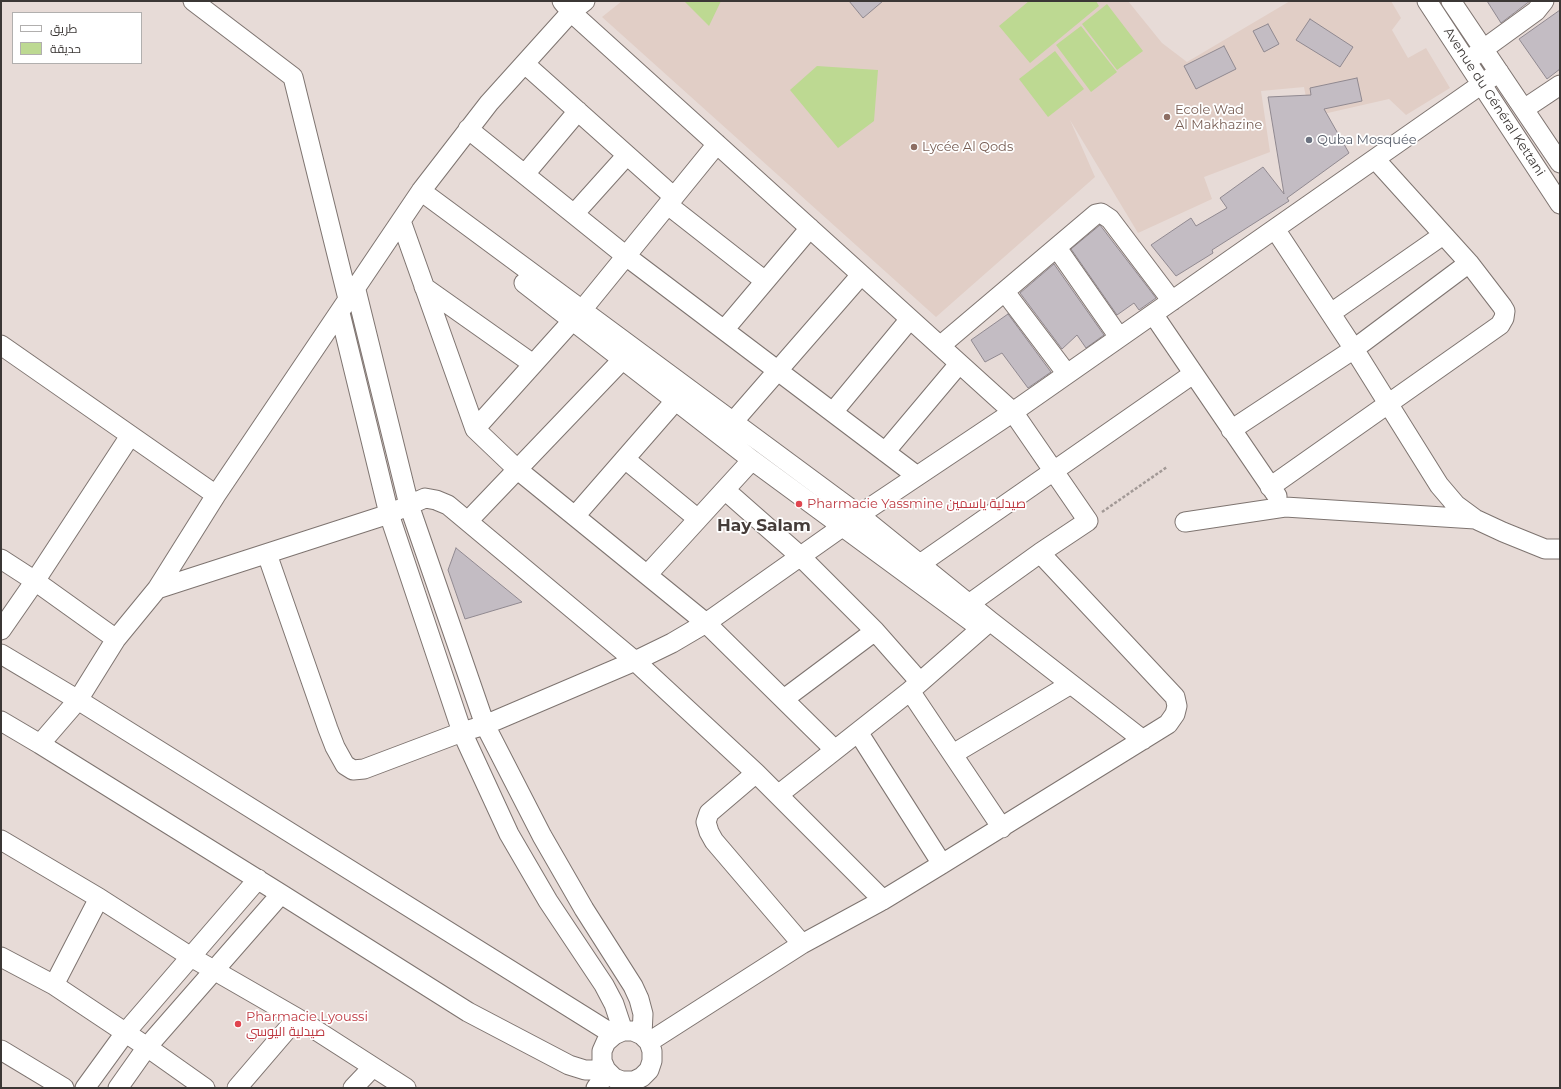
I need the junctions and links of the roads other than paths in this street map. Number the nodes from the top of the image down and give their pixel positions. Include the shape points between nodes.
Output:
1 (193, 1) edge
2 (1427, 1) edge
3 (1451, 1) edge
4 (1544, 1) edge
5 (573, 5) edge
6 (1484, 49) junction
7 (1466, 61) junction
8 (524, 64) junction
9 (1499, 72) junction
10 (1482, 85) junction
11 (1560, 85) edge
12 (1524, 109) junction
13 (578, 111) junction
14 (468, 129) junction
15 (717, 144) junction
16 (626, 154) junction
17 (1375, 159) junction
18 (1560, 163) edge
19 (525, 174) junction
20 (418, 195) junction
21 (671, 201) junction
22 (1560, 204) edge
23 (574, 214) junction
24 (401, 222) junction
25 (810, 228) junction
26 (1276, 228) junction
27 (1443, 235) junction
28 (1057, 248) junction
29 (626, 256) junction
30 (1469, 263) junction
31 (861, 274) junction
32 (765, 281) junction
33 (424, 287) junction
34 (1005, 292) junction
35 (348, 299) junction
36 (1172, 300) junction
37 (1331, 313) junction
38 (1153, 314) junction
39 (578, 315) junction
40 (910, 319) junction
41 (724, 330) junction
42 (1119, 337) junction
43 (1, 345) edge
44 (940, 346) junction
45 (1354, 349) junction
46 (623, 359) junction
47 (533, 364) junction
48 (959, 364) junction
49 (778, 370) junction
50 (1066, 374) junction
51 (1192, 374) junction
52 (676, 400) junction
53 (1388, 405) junction
54 (833, 412) junction
55 (1013, 412) junction
56 (475, 429) junction
57 (727, 429) junction
58 (1231, 430) junction
59 (130, 436) junction
60 (885, 452) junction
61 (625, 458) junction
62 (752, 460) junction
63 (518, 470) junction
64 (1053, 470) junction
65 (917, 476) junction
66 (1270, 487) junction
67 (725, 490) junction
68 (216, 495) junction
69 (409, 505) junction
70 (1284, 507) junction
71 (388, 514) junction
72 (858, 515) junction
73 (575, 516) junction
74 (698, 519) junction
75 (1475, 519) junction
76 (468, 521) junction
77 (1185, 522) dead end
78 (843, 526) junction
79 (1558, 551) edge
80 (1040, 553) junction
81 (268, 554) junction
82 (800, 556) junction
83 (1, 559) edge
84 (920, 564) junction
85 (647, 575) junction
86 (35, 581) junction
87 (158, 590) junction
88 (969, 604) junction
89 (706, 623) junction
90 (986, 625) junction
91 (1, 630) edge
92 (875, 630) junction
93 (116, 640) junction
94 (1, 654) edge
95 (635, 661) junction
96 (915, 687) junction
97 (1066, 687) junction
98 (784, 699) junction
99 (78, 700) junction
100 (1, 721) edge
101 (485, 725) junction
102 (462, 732) junction
103 (858, 732) junction
104 (1137, 743) junction
105 (40, 744) junction
106 (835, 750) junction
107 (953, 754) junction
108 (756, 773) junction
109 (778, 795) junction
110 (1002, 828) junction
111 (1, 840) edge
112 (942, 864) junction
113 (258, 879) junction
114 (282, 894) junction
115 (99, 898) junction
116 (883, 900) junction
117 (802, 944) junction
118 (1, 957) edge
119 (191, 957) junction
120 (214, 970) junction
121 (54, 985) junction
122 (297, 1018) junction
123 (125, 1033) junction
124 (618, 1033) junction
125 (645, 1039) junction
126 (147, 1046) junction
127 (1, 1050) edge
128 (372, 1068) junction
129 (607, 1072) junction
130 (630, 1085) edge
131 (64, 1088) edge
132 (85, 1088) edge
133 (118, 1088) edge
134 (205, 1088) edge
135 (237, 1088) edge
136 (353, 1088) edge
137 (406, 1088) edge
138 (596, 1088) edge

1 - 35 street via 293,77
2 - 7 street, Avenue du Général Kettani
3 - 6 street, Avenue du Général Kettani
4 - 6 street via 1536,11
5 - 8 street
5 - 15 street
6 - 7 street
6 - 9 street, Avenue du Général Kettani
7 - 10 street, Avenue du Général Kettani
8 - 13 street
8 - 14 street
9 - 10 street
9 - 12 street, Avenue du Général Kettani
10 - 17 street
10 - 22 street, Avenue du Général Kettani
11 - 12 street
12 - 18 street, Avenue du Général Kettani
13 - 16 street
13 - 19 street
14 - 19 street
14 - 20 street
15 - 21 street
15 - 25 street
16 - 21 street
16 - 23 street
17 - 26 street
17 - 27 street
19 - 23 street
20 - 24 street
20 - 39 street
21 - 29 street
21 - 32 street
23 - 29 street
24 - 33 street
24 - 35 street
25 - 31 street
25 - 32 street
26 - 36 street
26 - 37 street
27 - 30 street
27 - 37 street
28 - 34 street
28 - 36 street via 1096,214 1101,213 1110,219
28 - 42 street
29 - 39 street
29 - 41 street
30 - 45 street
30 - 53 street via 1502,306 1504,318 1500,325
31 - 40 street
31 - 49 street
32 - 41 street
33 - 47 street
33 - 56 street
34 - 44 street
34 - 50 street
35 - 68 street
35 - 69 street
35 - 71 street
36 - 38 street
37 - 45 street
38 - 42 street
38 - 51 street
39 - 46 street
39 - 47 street
39 - 57 street
40 - 44 street
40 - 54 street
41 - 49 street
42 - 50 street
43 - 59 street
44 - 48 street
45 - 53 street
45 - 58 street
46 - 52 street
46 - 63 street
47 - 56 street
48 - 55 street
48 - 60 street
49 - 54 street
49 - 57 street
50 - 55 street
51 - 58 street
51 - 64 street
52 - 57 street
52 - 61 street
53 - 66 street
53 - 75 street via 1439,485 1456,505
54 - 60 street
55 - 64 street
55 - 65 street
56 - 63 street
57 - 62 street
57 - 72 street
58 - 66 street
59 - 68 street
59 - 86 street
60 - 65 street
61 - 73 street
61 - 74 street
62 - 67 street
62 - 78 street
63 - 73 street
63 - 76 street
64 - 80 street via 1088,521
64 - 84 street
65 - 72 street
66 - 70 street
67 - 74 street
67 - 82 street
68 - 87 street
69 - 71 street
69 - 76 street via 425,498 436,500 448,505
69 - 101 street
70 - 75 street
70 - 77 street
71 - 81 street
71 - 102 street
72 - 78 street
72 - 84 street
73 - 85 street
74 - 85 street
75 - 79 street via 1545,549
76 - 95 street
78 - 82 street
78 - 90 street
80 - 88 street
80 - 104 street via 1175,697 1175,714 1168,724
81 - 87 street
81 - 102 street via 328,729 345,765 353,770 364,769
82 - 89 street
82 - 92 street
83 - 86 street
84 - 88 street
85 - 89 street
86 - 91 street
86 - 93 street
87 - 93 street
88 - 90 street
89 - 95 street
89 - 98 street
90 - 96 street
90 - 97 street
92 - 96 street
92 - 98 street
93 - 99 street
94 - 99 street
95 - 101 street
95 - 108 street
96 - 103 street
96 - 107 street
97 - 104 street
97 - 107 street
98 - 106 street
99 - 105 street
99 - 124 street
100 - 105 street
101 - 102 street
101 - 125 street via 542,836 584,910 640,999
102 - 124 street via 509,834 548,902 614,1004
103 - 106 street
103 - 112 street
104 - 110 street
105 - 113 street
106 - 109 street
107 - 110 street
108 - 109 street
108 - 117 street via 709,813 706,822 714,841
109 - 116 street
110 - 112 street
111 - 115 street
112 - 116 street
113 - 114 street
113 - 119 street
114 - 120 street
114 - 129 street via 468,1012 569,1065 585,1070
115 - 119 street
115 - 121 street
116 - 117 street
117 - 125 street
118 - 121 street
119 - 120 street
119 - 123 street
120 - 122 street
120 - 126 street
121 - 123 street
122 - 128 street
122 - 135 street
123 - 126 street
123 - 132 street
124 - 125 street via 633,1031
124 - 129 street via 606,1042 602,1051 602,1061
125 - 130 street via 652,1051 652,1061 649,1070
126 - 133 street
126 - 134 street
127 - 131 street
128 - 136 street
128 - 137 street
129 - 130 street
129 - 138 street

